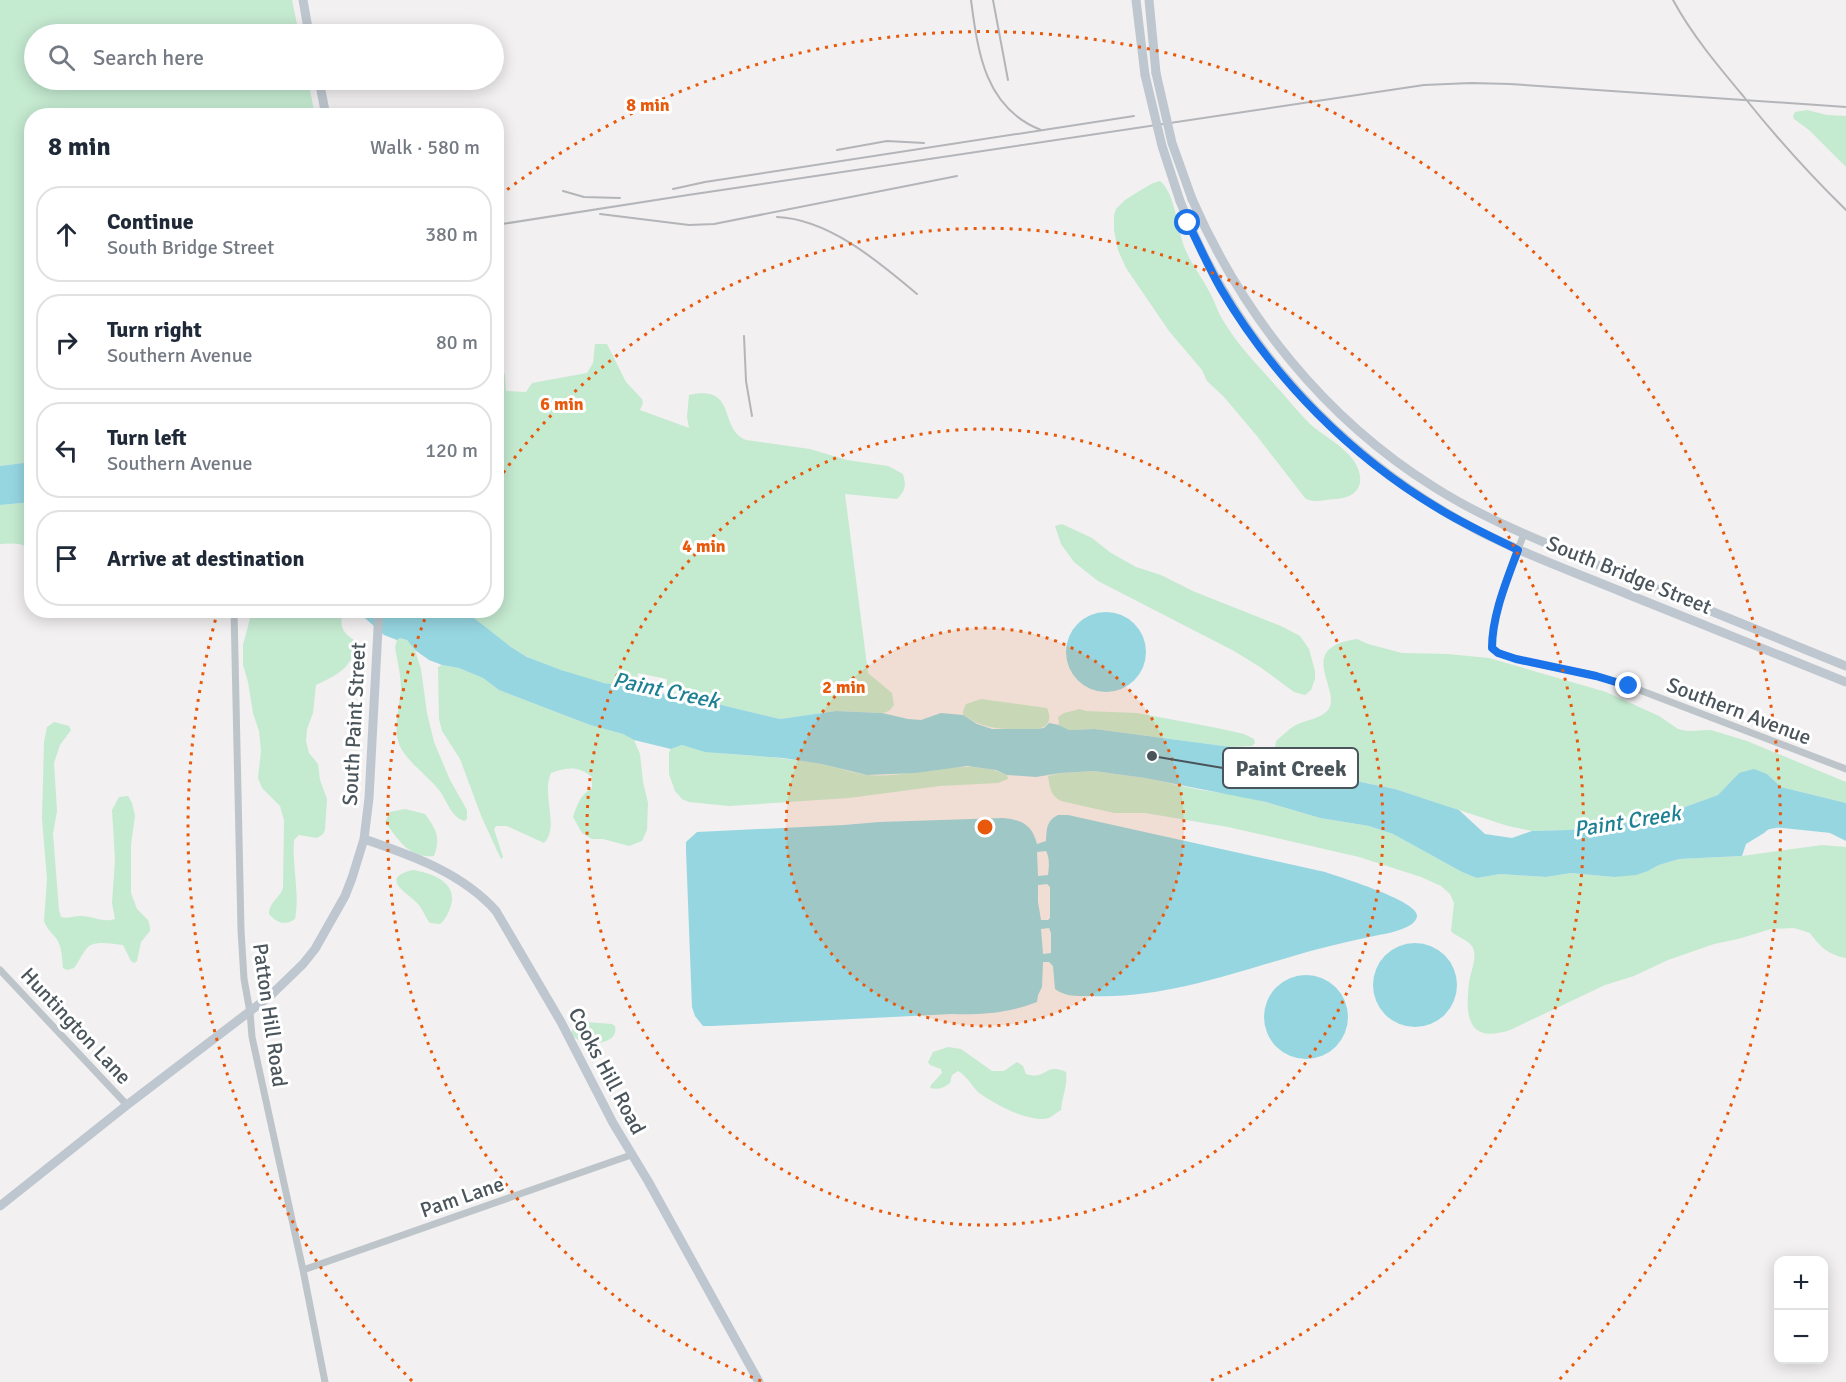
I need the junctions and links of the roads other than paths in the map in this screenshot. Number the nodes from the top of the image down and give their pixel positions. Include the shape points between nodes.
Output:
1 (303, 0) edge
2 (1136, 0) edge
3 (1149, 0) edge
4 (307, 24) edge
5 (320, 90) edge
6 (324, 108) edge
7 (1524, 534) junction
8 (1518, 550) junction
9 (234, 618) edge
10 (379, 618) edge
11 (1846, 666) edge
12 (1846, 682) edge
13 (1846, 769) edge
14 (364, 839) junction
15 (0, 970) edge
16 (250, 1012) junction
17 (127, 1105) junction
18 (632, 1155) junction
19 (0, 1206) edge
20 (303, 1270) junction
21 (325, 1382) edge
22 (759, 1382) edge

1 - 4 main road
2 - 8 main road, South Bridge Street, bridge via 1145,75 1162,146 1188,223 1221,288 1268,359 1364,456 1440,509
3 - 7 main road, South Bridge Street, bridge via 1156,73 1172,143 1192,199 1218,253 1279,348 1330,404 1378,447 1434,487
5 - 6 main road
7 - 8 street, Southern Avenue
7 - 11 main road, South Bridge Street
8 - 12 main road, South Bridge Street
8 - 13 street, Southern Avenue via 1492,636 1492,648 1498,653 1629,686
9 - 16 street, Patton Hill Road via 241,930 244,988
10 - 14 main road, South Paint Street
14 - 16 main road, South Paint Street via 345,896 315,949
14 - 18 main road, Cooks Hill Road via 452,875 496,911
15 - 17 street, Huntington Lane
16 - 17 main road, South Paint Street
16 - 20 street, Patton Hill Road
17 - 19 main road, South Paint Street
18 - 20 street, Pam Lane
18 - 22 main road, Cooks Hill Road
20 - 21 street, Patton Hill Road

